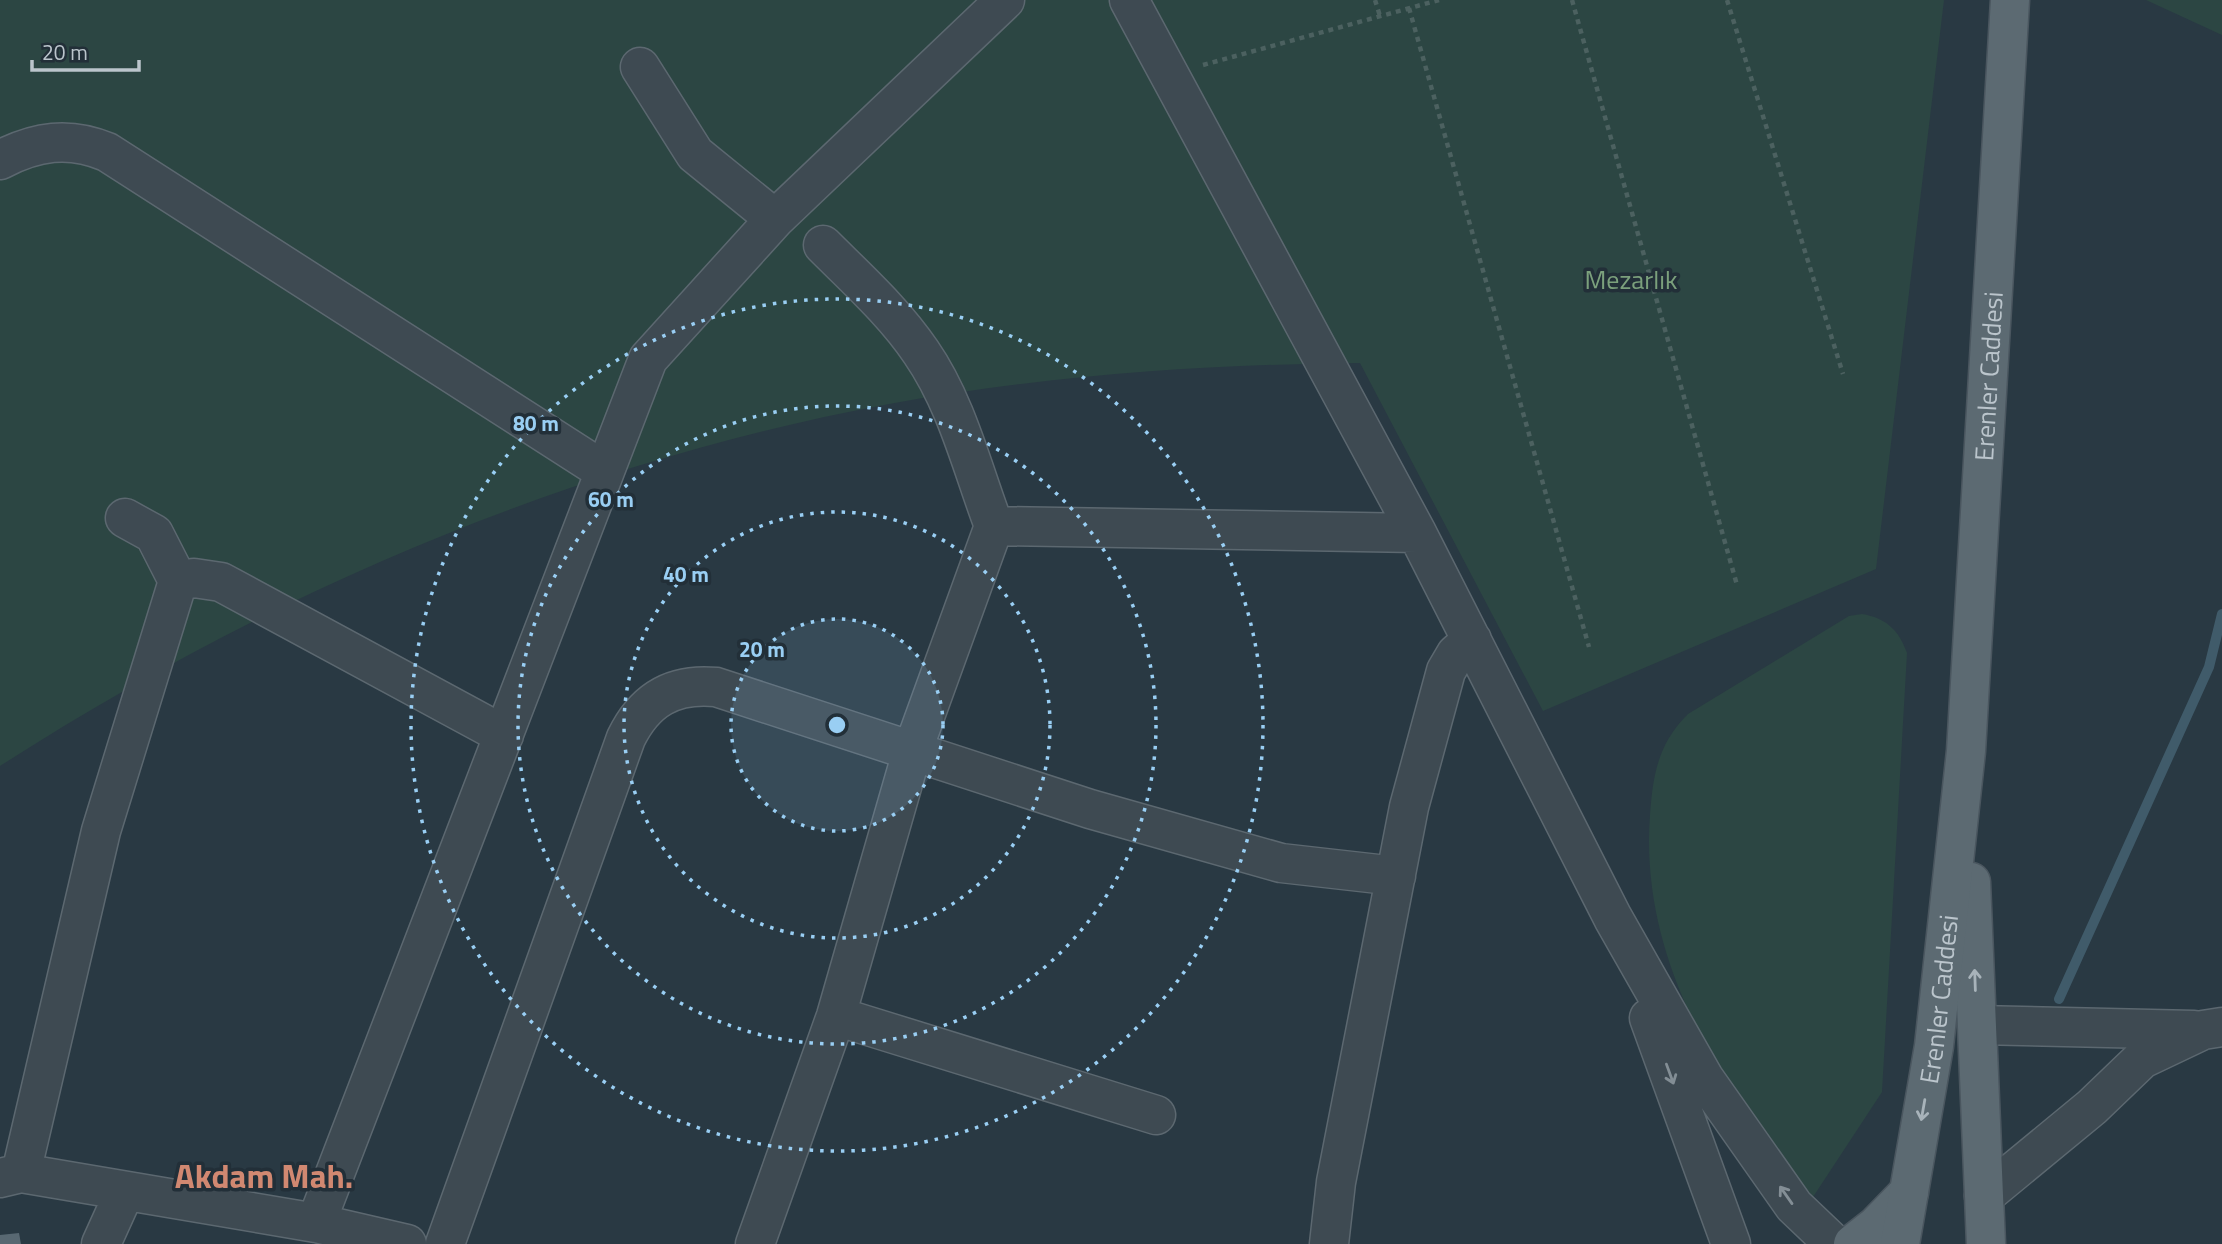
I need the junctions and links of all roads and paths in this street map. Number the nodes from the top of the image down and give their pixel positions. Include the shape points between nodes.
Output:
1 (1005, 0) edge
2 (1129, 0) edge
3 (1375, 0) edge
4 (1439, 0) edge
5 (1572, 0) edge
6 (1727, 0) edge
7 (2010, 0) edge
8 (1409, 8) junction
9 (1380, 16) junction
10 (640, 67) dead end
11 (1169, 74) junction
12 (0, 160) edge
13 (775, 219) junction
14 (823, 245) dead end
15 (1843, 374) dead end
16 (604, 471) junction
17 (125, 518) dead end
18 (994, 527) junction
19 (1417, 533) junction
20 (178, 582) junction
21 (1737, 585) dead end
22 (1472, 640) junction
23 (1589, 647) dead end
24 (503, 735) junction
25 (1966, 751) junction
26 (912, 752) junction
27 (1396, 876) junction
28 (1613, 918) junction
29 (835, 1016) junction
30 (1977, 1025) junction
31 (2213, 1029) edge
32 (1156, 1115) dead end
33 (10, 1175) edge
34 (125, 1191) junction
35 (1909, 1192) junction
36 (1984, 1196) junction
37 (316, 1223) junction
38 (101, 1244) edge
39 (407, 1244) edge
40 (445, 1244) edge
41 (755, 1244) edge
42 (1329, 1244) edge
43 (1731, 1244) edge
44 (1834, 1244) edge
45 (1853, 1244) edge
46 (1900, 1244) edge
47 (1986, 1244) edge

1 - 13 street
2 - 11 street
3 - 9 path
4 - 8 path
5 - 21 path
6 - 15 path
7 - 25 main road, Erenler Caddesi
8 - 9 path
8 - 23 path
9 - 11 path
10 - 13 street via 695,155
11 - 19 street
12 - 16 street via 35,144 55,141 107,152
13 - 16 street via 648,359
14 - 18 street via 873,294 922,353 956,420
16 - 24 street
17 - 20 street via 155,534
18 - 19 street
18 - 26 street
19 - 22 street
20 - 24 street via 194,578 221,582
20 - 33 street via 102,831
22 - 27 street via 1446,671 1409,807
22 - 28 street
24 - 37 street
30 -> 25 main road, Erenler Caddesi
25 -> 35 main road, Erenler Caddesi via 1934,1046
26 - 27 street via 1281,863
26 - 29 street
26 - 40 street via 716,687 678,688 646,706 626,738
27 - 42 street via 1336,1182
28 -> 43 street
44 -> 28 street via 1794,1206 1704,1078
29 - 32 street
29 - 41 street
30 - 31 street
30 - 36 main road, Erenler Caddesi
31 - 36 street via 2142,1059 2092,1107
33 - 34 street
34 - 37 street
34 - 38 street
35 - 45 main road
35 - 46 main road, Erenler Caddesi
36 - 47 main road, Erenler Caddesi
37 - 39 street

